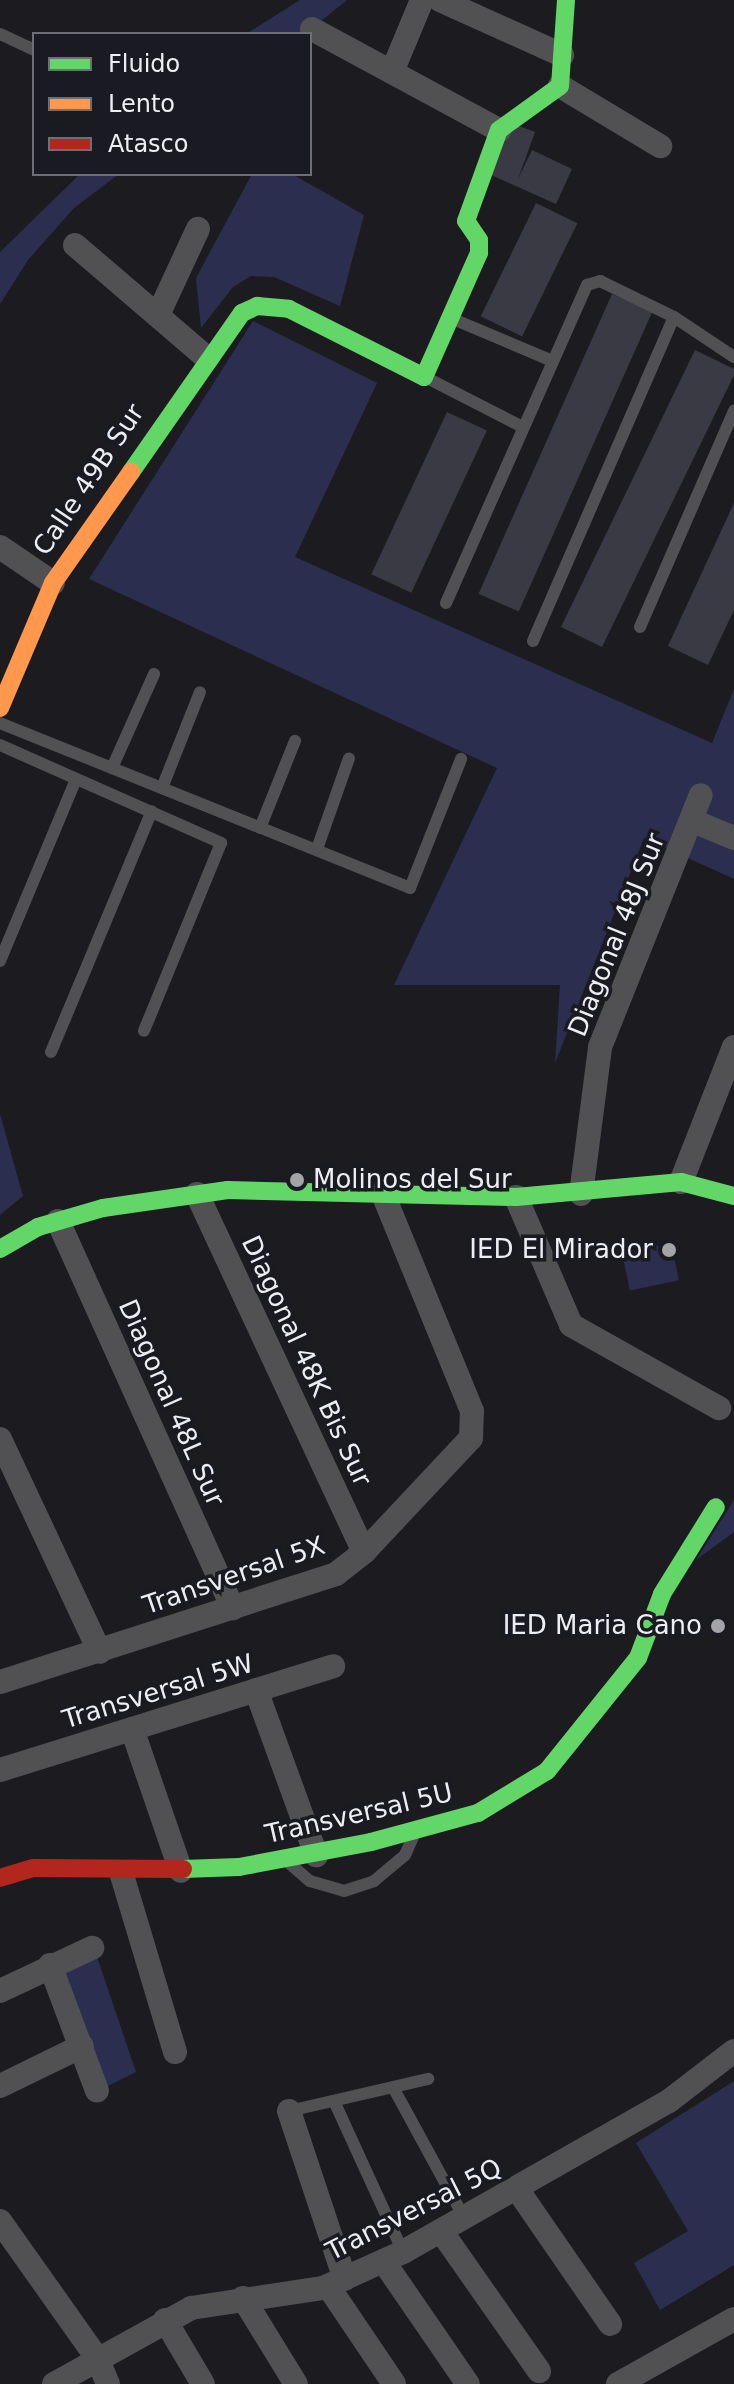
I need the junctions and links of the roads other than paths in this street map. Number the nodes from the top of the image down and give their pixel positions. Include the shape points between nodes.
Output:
1 (422, 0) edge
2 (440, 0) edge
3 (566, 0) edge
4 (312, 29) dead end
5 (0, 34) edge
6 (32, 49) edge
7 (562, 55) junction
8 (392, 72) junction
9 (560, 86) junction
10 (499, 130) junction
11 (660, 146) dead end
12 (198, 229) dead end
13 (75, 245) dead end
14 (158, 315) junction
15 (449, 317) junction
16 (674, 317) junction
17 (734, 357) edge
18 (207, 358) junction
19 (550, 360) junction
20 (424, 377) junction
21 (734, 411) edge
22 (521, 426) junction
23 (0, 547) edge
24 (53, 583) junction
25 (446, 603) dead end
26 (640, 627) dead end
27 (533, 641) dead end
28 (154, 674) dead end
29 (200, 692) dead end
30 (0, 708) edge
31 (0, 723) edge
32 (295, 741) dead end
33 (0, 745) edge
34 (349, 758) dead end
35 (461, 759) dead end
36 (112, 768) junction
37 (76, 779) junction
38 (162, 788) junction
39 (701, 795) dead end
40 (152, 811) junction
41 (693, 821) junction
42 (260, 828) junction
43 (734, 838) edge
44 (317, 849) junction
45 (0, 961) edge
46 (144, 1031) dead end
47 (734, 1047) edge
48 (51, 1052) dead end
49 (681, 1182) junction
50 (382, 1192) junction
51 (197, 1194) junction
52 (581, 1194) junction
53 (734, 1196) edge
54 (516, 1197) junction
55 (58, 1221) junction
56 (0, 1249) edge
57 (719, 1408) dead end
58 (0, 1439) edge
59 (716, 1507) dead end
60 (364, 1552) junction
61 (233, 1608) junction
62 (100, 1652) junction
63 (333, 1666) dead end
64 (0, 1682) edge
65 (256, 1690) junction
66 (132, 1729) junction
67 (0, 1770) edge
68 (415, 1832) junction
69 (316, 1855) junction
70 (286, 1860) junction
71 (181, 1871) junction
72 (121, 1872) junction
73 (0, 1878) edge
74 (92, 1948) dead end
75 (50, 1965) junction
76 (0, 1991) edge
77 (82, 2046) junction
78 (734, 2051) edge
79 (175, 2052) dead end
80 (428, 2079) dead end
81 (0, 2086) edge
82 (394, 2089) junction
83 (97, 2091) dead end
84 (334, 2101) junction
85 (289, 2111) joint
86 (517, 2189) junction
87 (465, 2219) junction
88 (0, 2221) edge
89 (441, 2231) junction
90 (394, 2257) junction
91 (336, 2283) junction
92 (243, 2298) junction
93 (734, 2319) edge
94 (165, 2320) junction
95 (610, 2324) dead end
96 (97, 2358) junction
97 (539, 2371) dead end
98 (54, 2384) edge
99 (108, 2384) edge
100 (203, 2384) edge
101 (296, 2384) edge
102 (394, 2384) edge
103 (468, 2384) edge
104 (618, 2384) edge

1 - 8 street
2 - 7 street
3 - 7 street
4 - 8 street
5 - 6 lane
7 - 9 street
8 - 10 street
9 - 10 street
9 - 11 street
10 - 15 street via 466,221 479,240 479,253
12 - 14 street
13 - 14 street
14 - 18 street
15 - 19 lane
15 - 20 street
16 - 17 lane
16 - 19 lane via 592,281
16 - 27 lane
18 - 20 street, Calle 49B Sur via 232,322 257,306 289,309
18 - 24 street, Calle 49B Sur
19 - 22 lane
20 - 22 lane
21 - 26 lane
22 - 25 lane
23 - 24 street
24 - 30 street, Calle 49B Sur
28 - 36 lane
29 - 38 lane
31 - 36 lane
32 - 42 lane
33 - 37 lane
34 - 44 lane
35 - 44 lane via 410,888
36 - 38 lane
37 - 40 lane
37 - 45 lane
38 - 42 lane
39 - 41 street, Diagonal 48J Sur
40 - 46 lane via 217,838 222,849
40 - 48 lane
41 - 43 street
41 - 52 street, Diagonal 48J Sur via 600,1047
42 - 44 lane
47 - 49 street
49 - 52 street
49 - 53 street
50 - 51 street via 265,1188
50 - 54 street
50 - 60 street, Transversal 5X via 475,1424 471,1438
51 - 55 street via 103,1208
51 - 60 street, Diagonal 48K Bis Sur
52 - 54 street
54 - 57 street via 571,1325
55 - 56 street
55 - 61 street, Diagonal 48L Sur
58 - 62 street
59 - 68 street, Transversal 5U via 662,1594 638,1658 547,1771 478,1813
60 - 61 street, Transversal 5X via 336,1574
61 - 62 street, Transversal 5X
62 - 64 street, Transversal 5X
63 - 65 street, Transversal 5W
65 - 66 street, Transversal 5W
65 - 69 street
66 - 67 street, Transversal 5W
66 - 71 street
68 - 69 street, Transversal 5U
68 - 70 lane via 405,1855 385,1872 344,1891 310,1881
69 - 70 street, Transversal 5U
70 - 71 street, Transversal 5U
71 - 72 street, Transversal 5U
72 - 73 street, Transversal 5U via 33,1868
72 - 79 street
74 - 75 street
75 - 76 street
75 - 77 street
77 - 81 street
77 - 83 street
78 - 86 street, Transversal 5Q via 669,2101
80 - 82 lane
82 - 84 lane
82 - 87 lane
84 - 85 lane
84 - 90 lane
85 - 91 street
86 - 87 street, Transversal 5Q
86 - 95 street
87 - 89 street, Transversal 5Q
88 - 96 street
89 - 90 street, Transversal 5Q
89 - 97 street
90 - 91 street, Transversal 5Q
90 - 103 street
91 - 92 street, Transversal 5Q
91 - 102 street
92 - 94 street, Transversal 5Q via 191,2308
92 - 101 street
93 - 104 street
94 - 96 street, Transversal 5Q
94 - 100 street
96 - 98 street, Transversal 5Q
96 - 99 street

